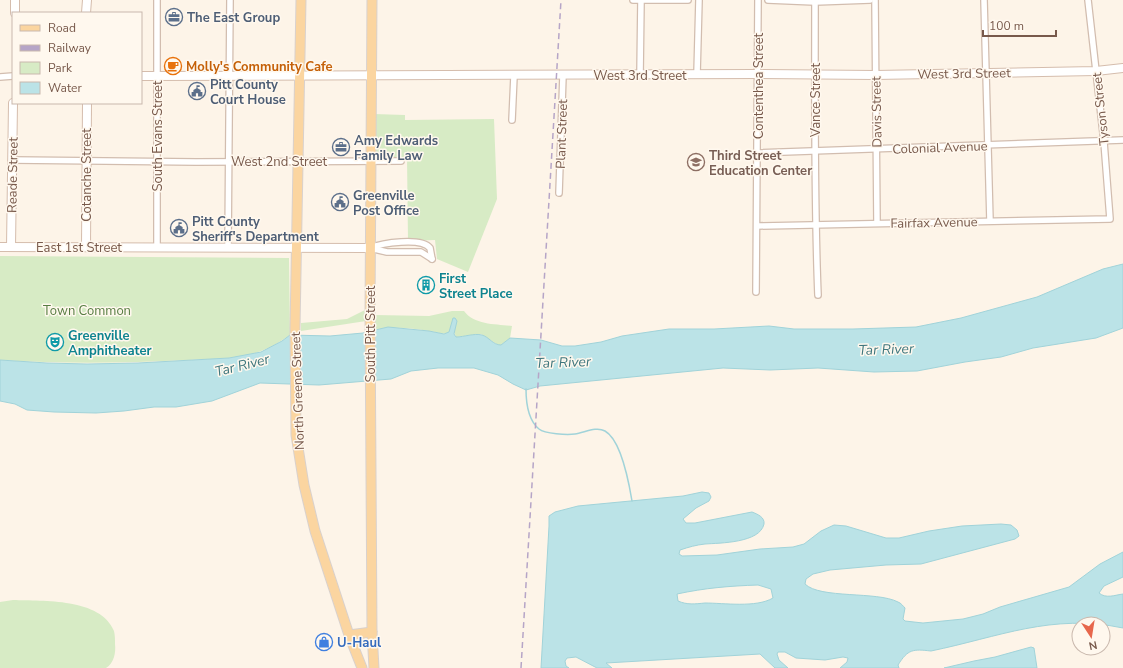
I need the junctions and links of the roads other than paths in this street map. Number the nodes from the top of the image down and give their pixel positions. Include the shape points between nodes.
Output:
1 (15, 0) edge
2 (87, 0) edge
3 (157, 0) edge
4 (230, 0) edge
5 (301, 0) edge
6 (372, 0) edge
7 (633, 0) edge
8 (641, 0) edge
9 (688, 0) edge
10 (699, 0) edge
11 (758, 0) edge
12 (768, 0) edge
13 (870, 0) edge
14 (875, 0) edge
15 (984, 0) edge
16 (1088, 0) edge
17 (815, 1) edge
18 (15, 12) edge
19 (86, 12) edge
20 (1123, 68) edge
21 (1096, 71) junction
22 (986, 72) junction
23 (697, 74) junction
24 (758, 74) junction
25 (815, 74) junction
26 (563, 75) junction
27 (640, 75) junction
28 (875, 75) junction
29 (12, 76) edge
30 (142, 76) edge
31 (157, 76) junction
32 (229, 76) junction
33 (300, 76) junction
34 (370, 76) junction
35 (514, 76) junction
36 (0, 77) edge
37 (13, 104) edge
38 (87, 104) edge
39 (512, 120) dead end
40 (1123, 140) edge
41 (1104, 142) junction
42 (987, 146) junction
43 (876, 149) junction
44 (814, 150) junction
45 (757, 153) junction
46 (13, 160) junction
47 (86, 161) junction
48 (157, 161) junction
49 (298, 161) junction
50 (370, 161) junction
51 (401, 161) dead end
52 (228, 162) junction
53 (559, 193) dead end
54 (1110, 219) joint
55 (990, 220) junction
56 (877, 223) junction
57 (815, 225) junction
58 (757, 226) junction
59 (398, 243) junction
60 (429, 246) junction
61 (0, 247) edge
62 (11, 247) junction
63 (86, 247) junction
64 (157, 247) junction
65 (228, 248) junction
66 (297, 248) junction
67 (370, 248) junction
68 (399, 252) junction
69 (422, 252) junction
70 (756, 292) dead end
71 (818, 295) dead end
72 (372, 632) junction
73 (349, 635) junction
74 (362, 668) edge
75 (374, 668) edge

1 - 18 street
2 - 19 street
3 - 31 street, South Evans Street
4 - 32 street
5 - 33 main road, North Greene Street
6 - 34 main road, South Pitt Street
7 - 8 street
8 - 9 street
8 - 27 street
10 - 23 street
11 - 24 street, Contenthea Street
12 - 17 street
13 - 17 street
14 - 28 street, Davis Street
15 - 22 street
16 - 21 street, Tyson Street
17 - 25 street, Vance Street
20 - 21 street, West 3rd Street
21 - 22 street, West 3rd Street
21 - 41 street, Tyson Street
22 - 28 street, West 3rd Street
22 - 42 street
23 - 24 street, West 3rd Street
23 - 27 street, West 3rd Street
24 - 25 street, West 3rd Street
24 - 45 street, Contenthea Street
25 - 28 street, West 3rd Street
25 - 44 street, Vance Street
26 - 27 street, West 3rd Street
26 - 35 street, West 3rd Street
26 - 53 street, Plant Street
28 - 43 street, Davis Street
29 - 36 street
30 - 31 street, West 3rd Street
31 - 32 street, West 3rd Street
31 - 48 street, South Evans Street
32 - 33 street, West 3rd Street
32 - 52 street
33 - 34 street, West 3rd Street
33 - 49 main road, North Greene Street
34 - 35 street, West 3rd Street
34 - 50 main road, South Pitt Street
35 - 39 street
37 - 46 street, Reade Street
38 - 47 street, Cotanche Street
40 - 41 street, Colonial Avenue
41 - 42 street, Colonial Avenue
41 - 54 street, Tyson Street
42 - 43 street, Colonial Avenue
42 - 55 street
43 - 44 street, Colonial Avenue
43 - 56 street, Davis Street
44 - 45 street, Colonial Avenue
44 - 57 street, Vance Street
45 - 58 street, Contenthea Street
46 - 47 street, West 2nd Street
46 - 62 street, Reade Street
47 - 48 street, West 2nd Street
47 - 63 street, Cotanche Street
48 - 52 street, West 2nd Street
48 - 64 street, South Evans Street
49 - 50 street, West 2nd Street
49 - 52 street, West 2nd Street
49 - 66 main road, North Greene Street
50 - 51 street, West 2nd Street
50 - 67 main road, South Pitt Street
52 - 65 street
54 - 55 street, Fairfax Avenue
55 - 56 street, Fairfax Avenue
56 - 57 street, Fairfax Avenue
57 - 58 street, Fairfax Avenue
57 - 71 street, Vance Street
58 - 70 street, Contenthea Street
59 - 60 street via 424,243
59 - 67 street via 378,244
59 - 68 street
60 - 69 street
60 - 69 street via 432,259
61 - 62 street, East 1st Street
62 - 63 street, East 1st Street
63 - 64 street, East 1st Street
64 - 65 street, East 1st Street
65 - 66 street, East 1st Street
66 - 67 street, East 1st Street
66 - 73 main road, North Greene Street via 296,435 305,491 315,531
67 - 68 street
67 - 72 main road, South Pitt Street
68 - 69 street
72 - 73 main road
72 - 75 main road, South Pitt Street
73 - 74 main road, North Greene Street

